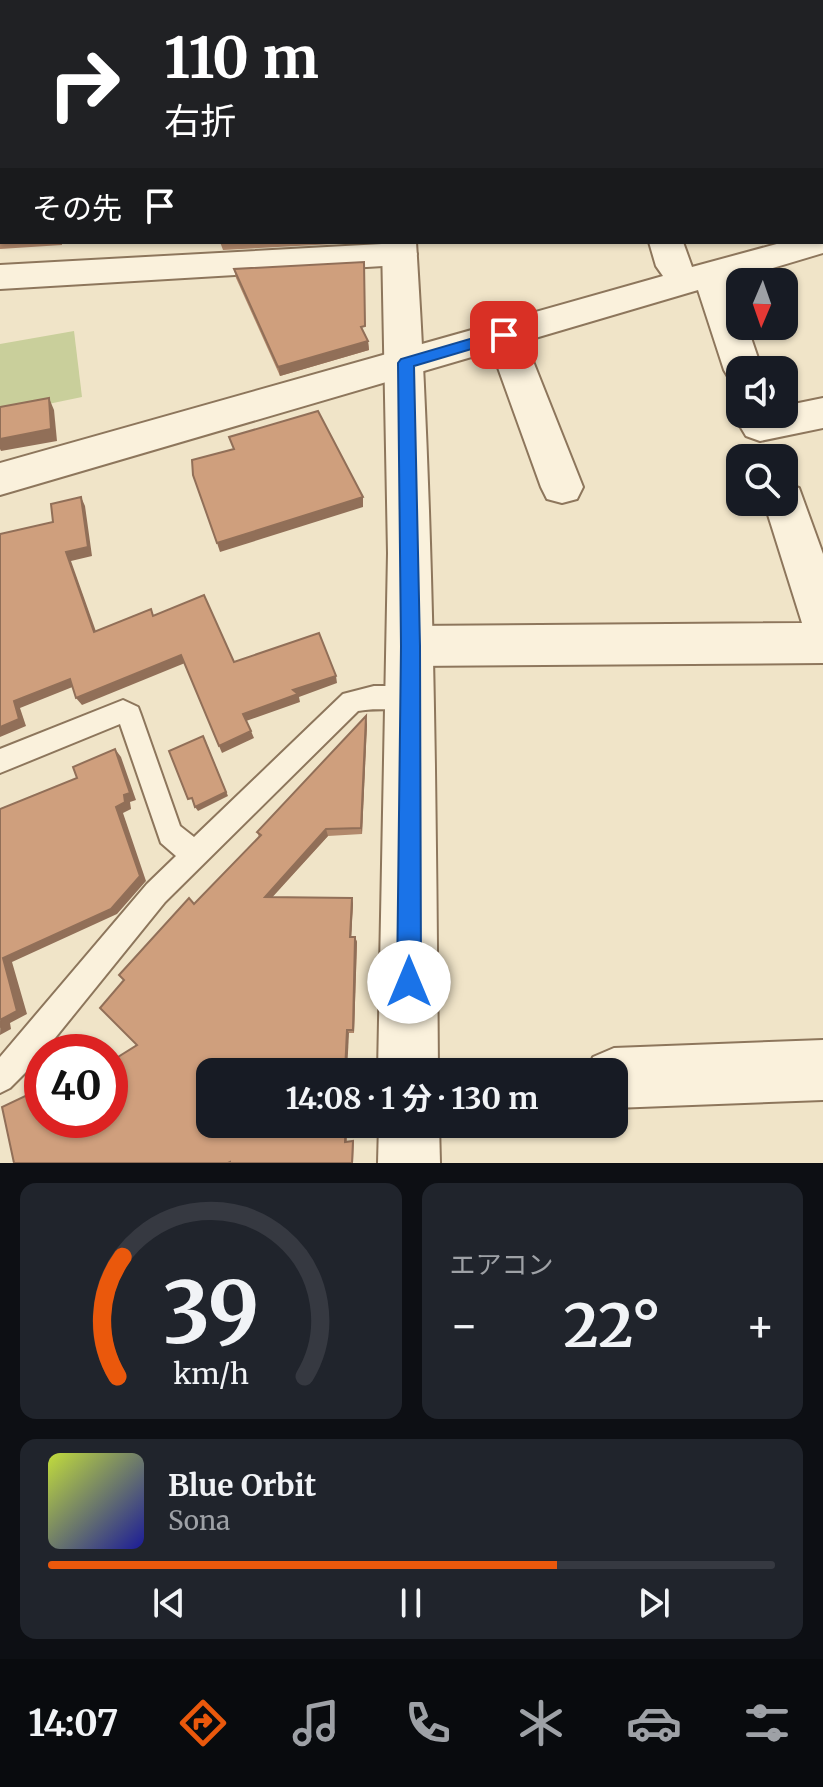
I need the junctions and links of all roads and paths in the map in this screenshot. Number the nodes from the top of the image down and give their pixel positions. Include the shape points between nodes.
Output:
1 (770, 0) edge
2 (777, 0) edge
3 (667, 244) edge
4 (816, 244) edge
5 (399, 248) edge
6 (181, 254) edge
7 (0, 277) edge
8 (694, 278) junction
9 (504, 335) junction
10 (739, 356) edge
11 (406, 363) junction
12 (823, 413) edge
13 (762, 433) edge
14 (0, 479) edge
15 (562, 487) dead end
16 (789, 516) edge
17 (823, 620) edge
18 (823, 643) edge
19 (411, 646) junction
20 (410, 697) junction
21 (0, 761) edge
22 (194, 854) junction
23 (408, 1058) edge
24 (823, 1070) edge
25 (628, 1077) edge
26 (0, 1078) edge
27 (409, 1138) edge
28 (409, 1163) edge

1 - 2 lane
3 - 8 street via 673,266
4 - 8 street
5 - 6 street
5 - 11 street
6 - 7 street
8 - 9 street
8 - 10 street via 718,290
9 - 11 street
9 - 15 street
11 - 14 street
11 - 19 street
12 - 13 street
16 - 17 street
18 - 19 street
19 - 20 street
20 - 22 lane via 351,702
20 - 23 street
21 - 22 lane via 123,711 129,715 170,834
22 - 26 lane
24 - 25 street
27 - 28 street

